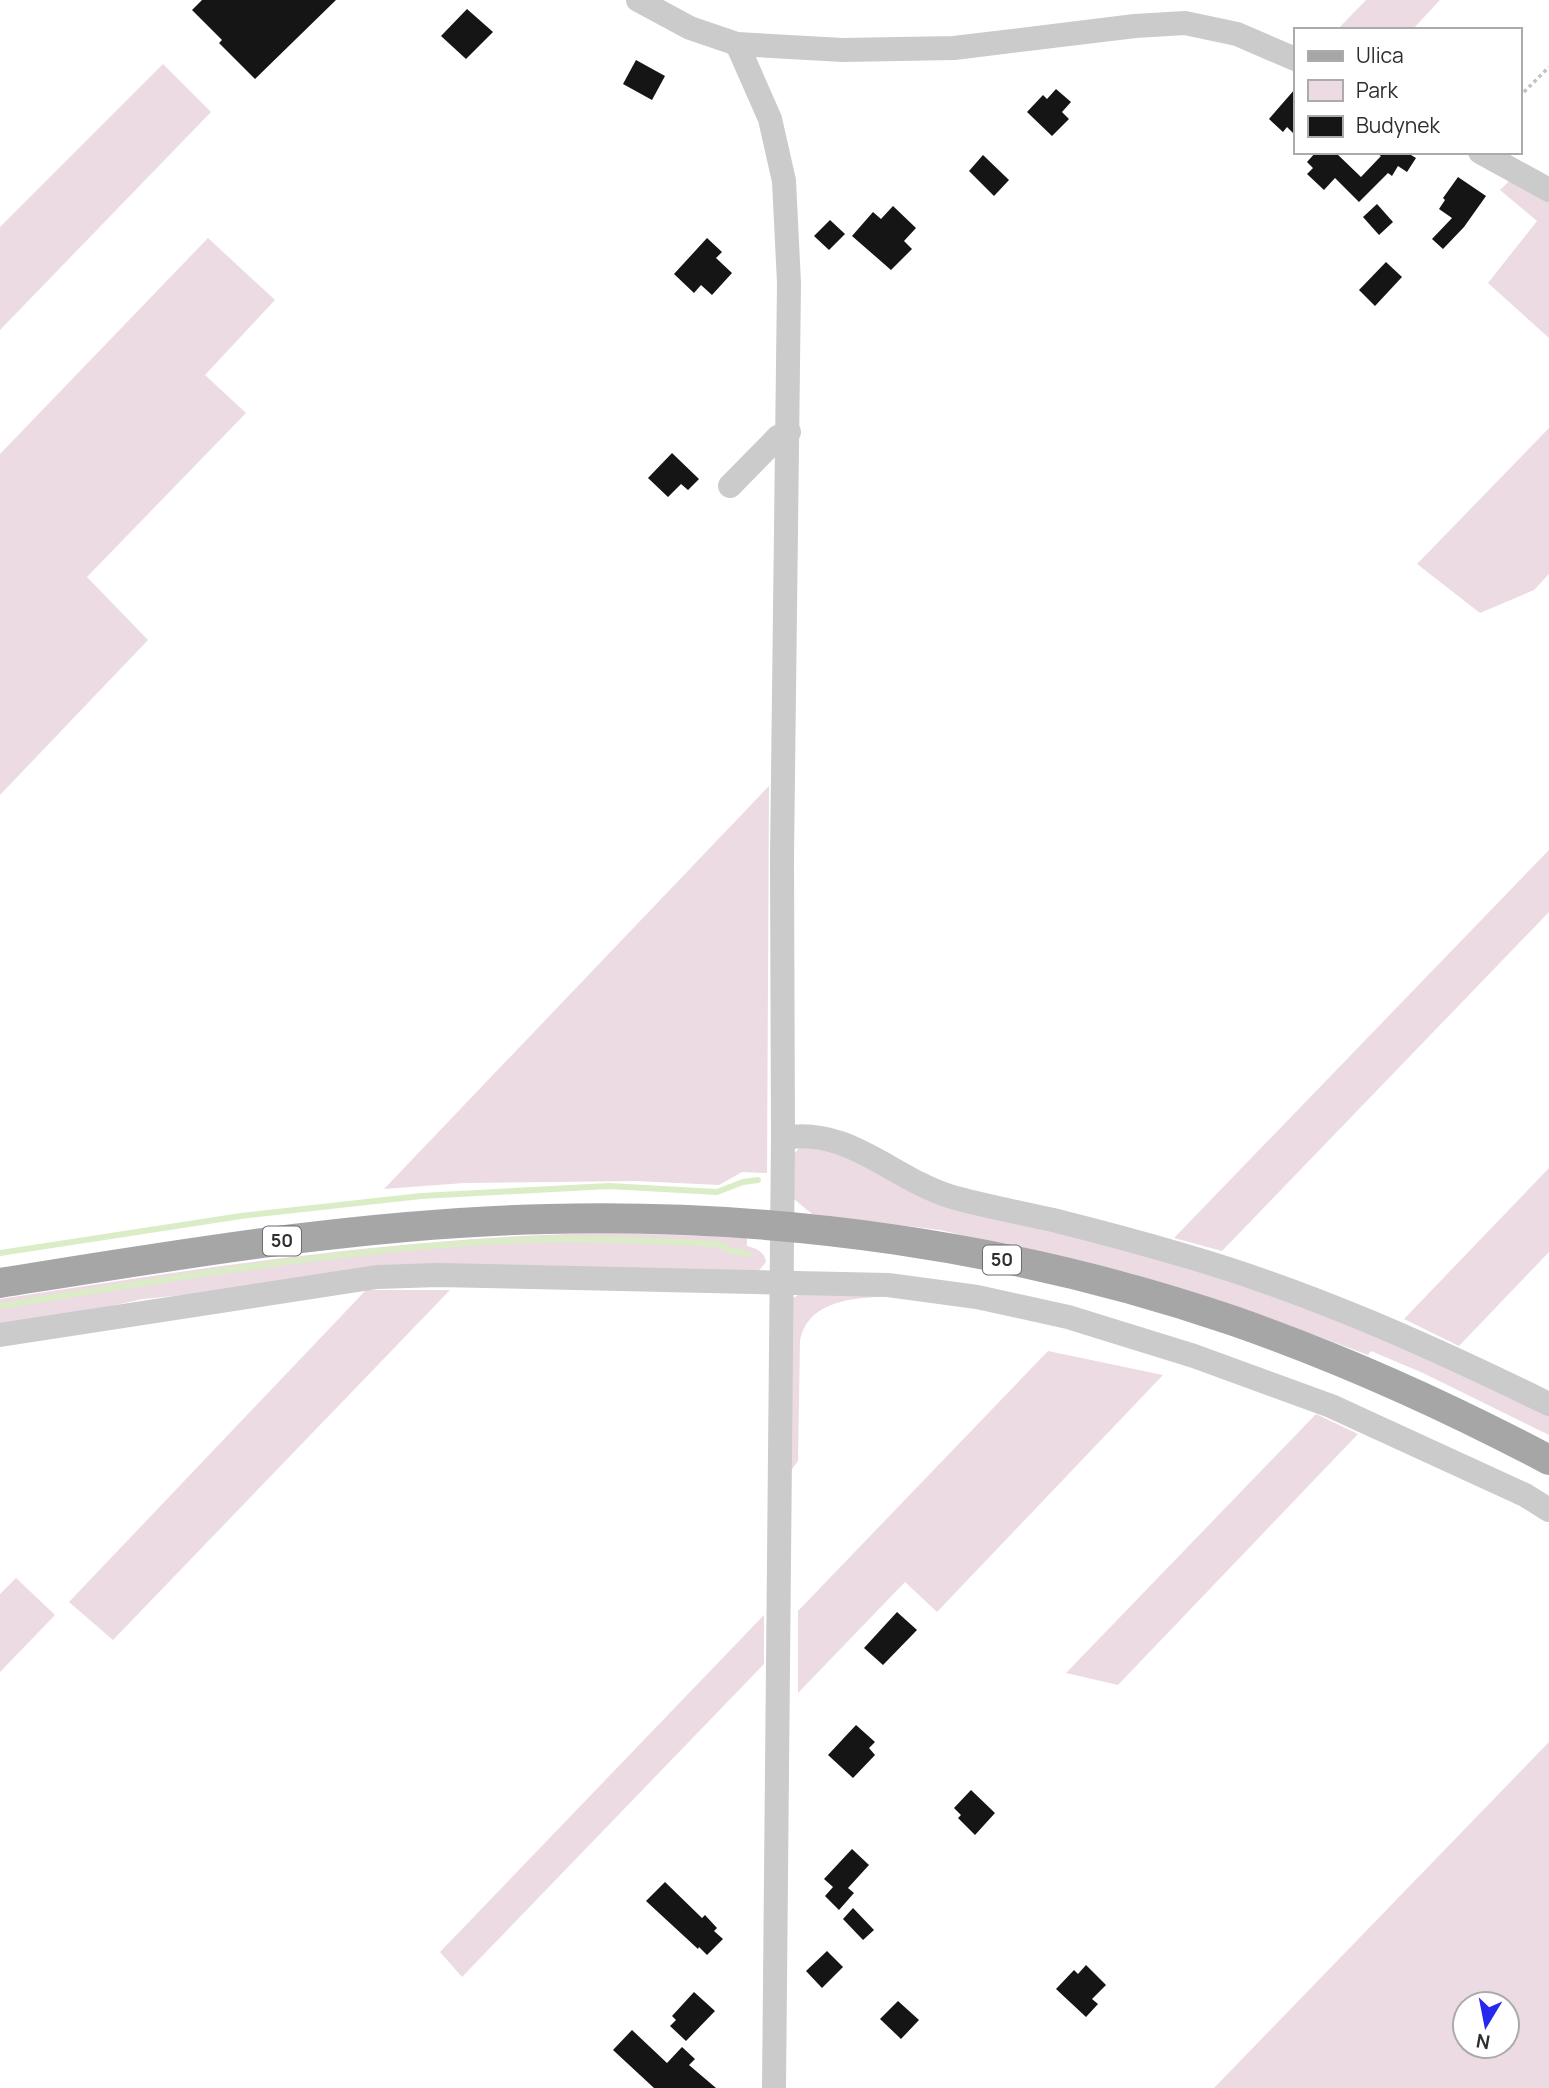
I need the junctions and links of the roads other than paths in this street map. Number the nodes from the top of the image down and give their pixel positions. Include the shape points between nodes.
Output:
1 (638, 0) edge
2 (737, 44) junction
3 (1294, 59) edge
4 (1484, 154) edge
5 (1549, 190) edge
6 (789, 432) junction
7 (730, 486) dead end
8 (783, 1138) junction
9 (781, 1226) junction
10 (0, 1283) edge
11 (780, 1283) junction
12 (0, 1335) edge
13 (1549, 1404) edge
14 (1549, 1460) edge
15 (1549, 1510) edge
16 (774, 2088) edge

1 - 2 street via 690,28
2 - 3 street via 843,50 954,48 1185,23 1237,34
2 - 6 street via 770,119 784,181
4 - 5 street
6 - 7 street via 778,437
6 - 8 street via 782,830
8 - 9 street
8 - 13 street via 798,1135 842,1142 942,1194 1187,1256 1340,1308
9 - 10 main road, 50 via 599,1218 425,1226 304,1238
9 - 11 street
9 - 14 main road, 50 via 992,1257 1127,1289 1219,1317 1404,1388
11 - 12 street via 377,1276
11 - 15 street via 930,1289 1068,1317 1331,1406
11 - 16 street

